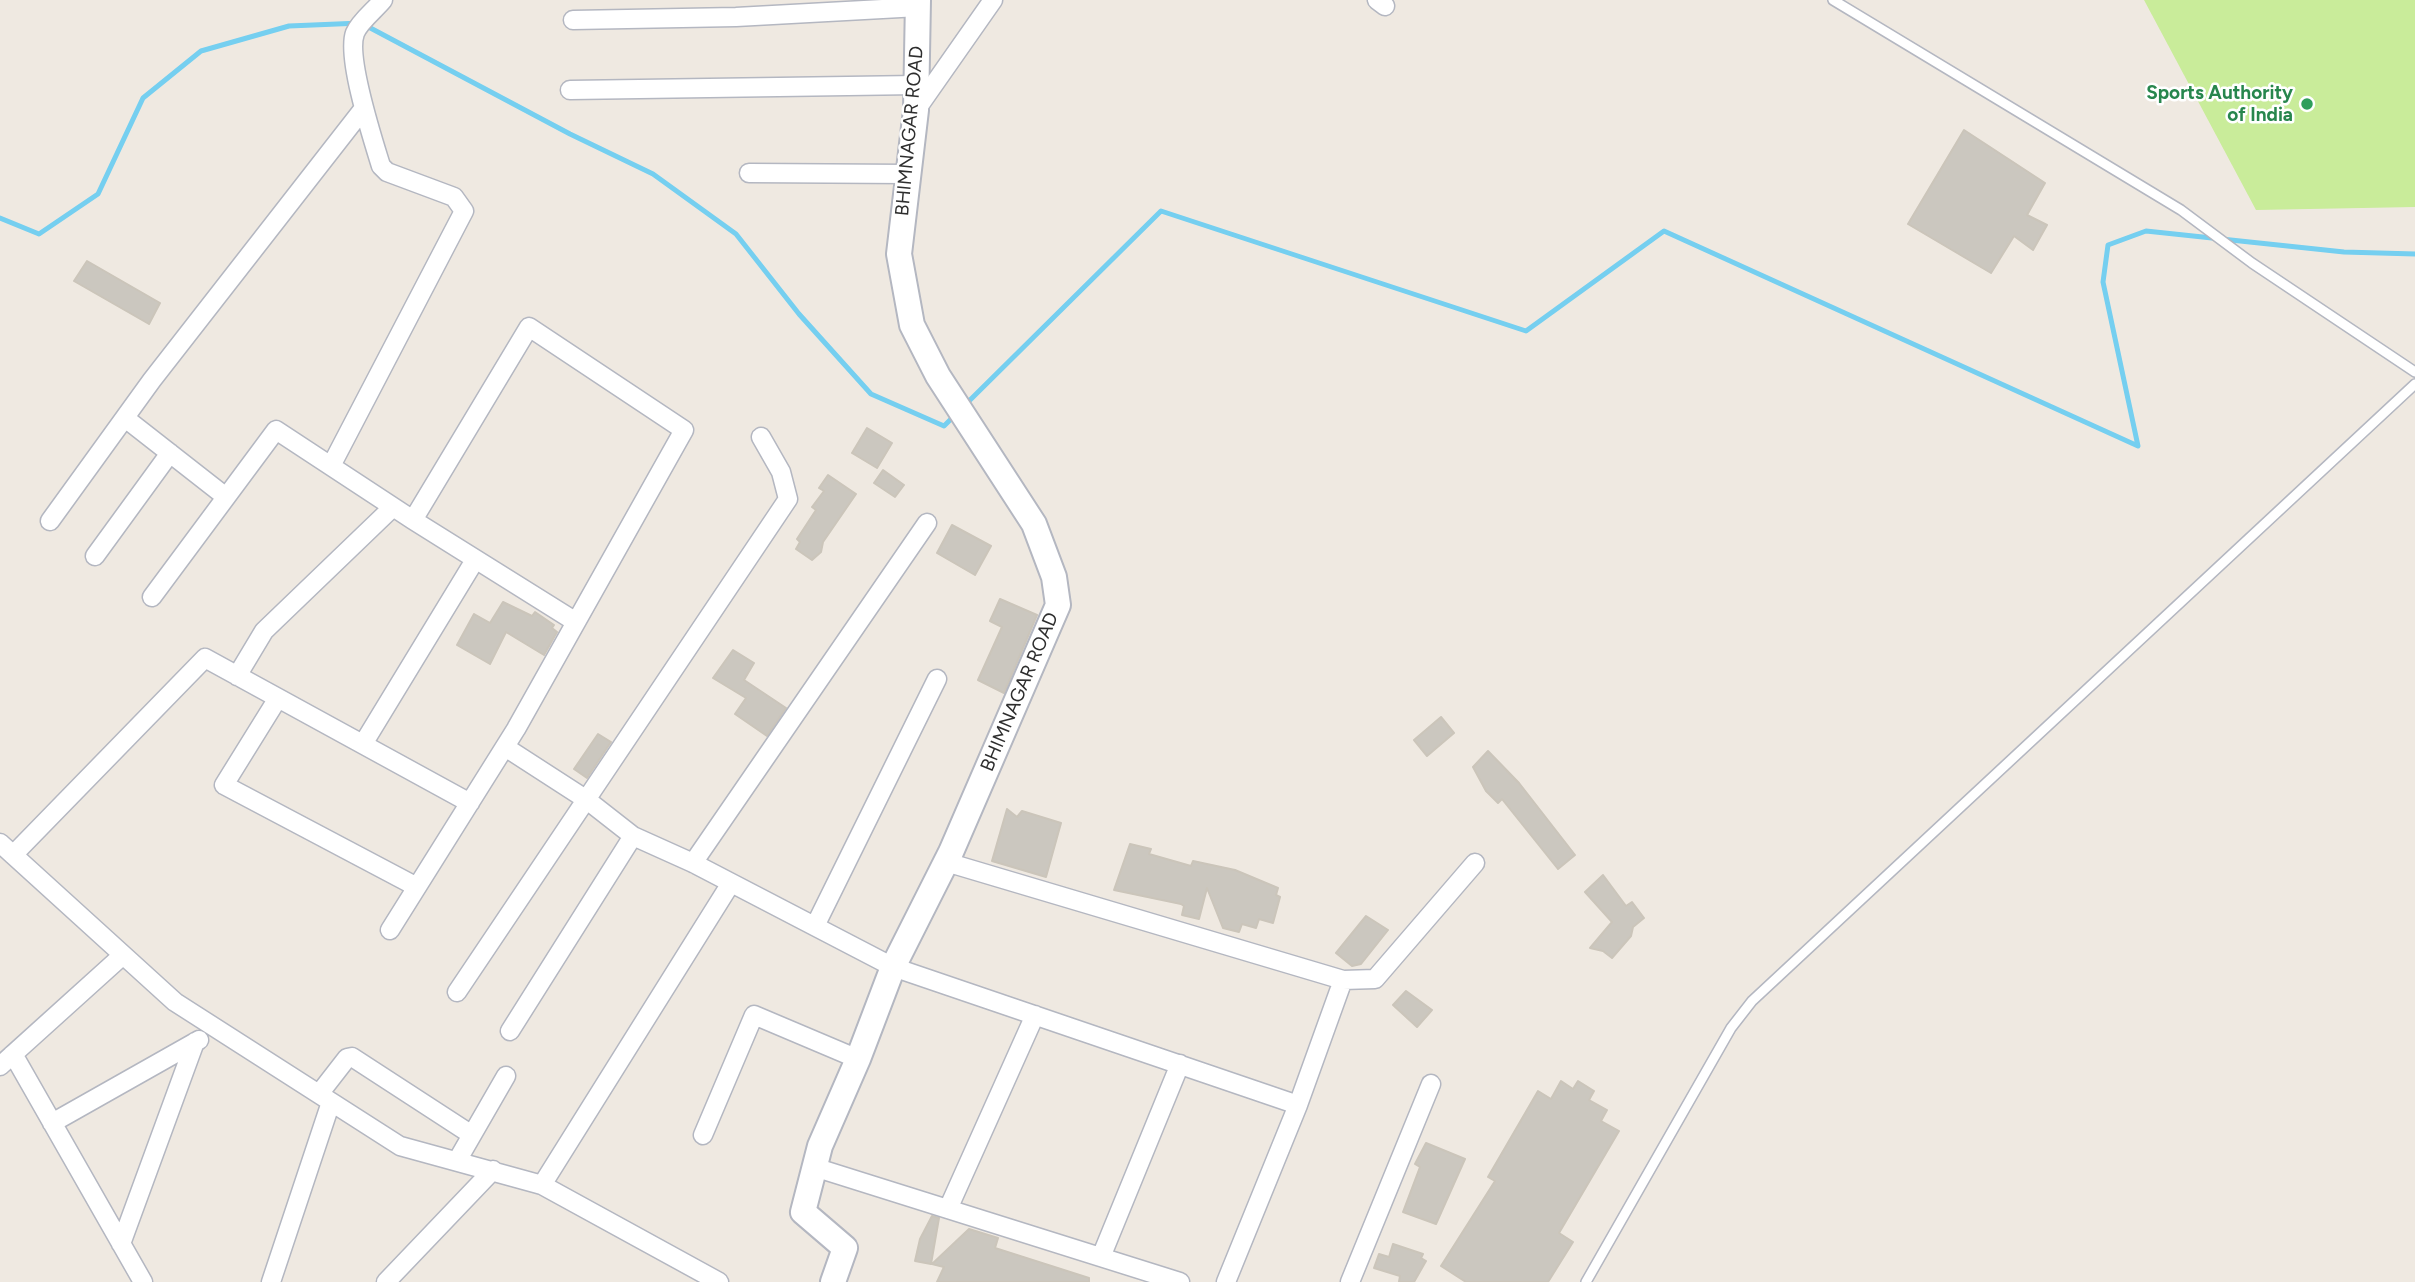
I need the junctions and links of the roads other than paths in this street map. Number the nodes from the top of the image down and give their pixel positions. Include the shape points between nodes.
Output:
1 (383, 0) edge
2 (993, 0) edge
3 (1833, 0) edge
4 (919, 4) edge
5 (735, 8) edge
6 (573, 20) dead end
7 (917, 85) junction
8 (570, 90) dead end
9 (363, 108) junction
10 (916, 110) junction
11 (749, 173) dead end
12 (908, 174) junction
13 (2415, 372) edge
14 (2415, 384) edge
15 (125, 418) junction
16 (761, 437) dead end
17 (170, 453) junction
18 (331, 466) junction
19 (226, 497) junction
20 (393, 507) junction
21 (412, 520) junction
22 (50, 521) dead end
23 (927, 523) dead end
24 (95, 556) dead end
25 (475, 560) junction
26 (152, 597) dead end
27 (576, 622) junction
28 (237, 676) junction
29 (937, 679) dead end
30 (278, 698) junction
31 (363, 744) junction
32 (505, 747) junction
33 (587, 800) junction
34 (470, 803) junction
35 (633, 836) junction
36 (7, 849) edge
37 (946, 862) junction
38 (693, 863) junction
39 (1475, 863) dead end
40 (731, 883) junction
41 (417, 887) junction
42 (815, 926) junction
43 (390, 930) dead end
44 (123, 955) junction
45 (893, 967) junction
46 (1343, 980) junction
47 (457, 992) dead end
48 (1035, 1015) junction
49 (217, 1030) junction
50 (510, 1031) dead end
51 (195, 1042) junction
52 (858, 1059) junction
53 (7, 1060) edge
54 (1180, 1064) junction
55 (506, 1076) dead end
56 (1431, 1084) dead end
57 (325, 1098) junction
58 (1297, 1105) junction
59 (52, 1123) junction
60 (472, 1135) junction
61 (703, 1135) dead end
62 (457, 1161) junction
63 (814, 1167) junction
64 (492, 1170) junction
65 (541, 1185) junction
66 (948, 1209) junction
67 (121, 1244) junction
68 (1101, 1257) junction
69 (143, 1282) edge
70 (271, 1282) edge
71 (386, 1282) edge
72 (719, 1282) edge
73 (833, 1282) edge
74 (1180, 1282) edge
75 (1227, 1282) edge
76 (1350, 1282) edge
77 (1586, 1282) edge

1 - 9 street via 356,31 354,51
2 - 10 street
3 - 13 lane via 2181,210
4 - 5 street
4 - 7 street, BHIMNAGAR ROAD
5 - 6 street
7 - 8 street
7 - 10 street, BHIMNAGAR ROAD
9 - 15 street
9 - 18 street via 383,169 454,197 464,211
10 - 12 street, BHIMNAGAR ROAD
11 - 12 street
12 - 37 street, BHIMNAGAR ROAD via 899,254 912,326 938,376 1034,524 1054,577 1058,605
14 - 77 lane via 1752,1001 1731,1028
15 - 17 street
15 - 22 street
16 - 33 street via 781,472 788,499
17 - 19 street
17 - 24 street
18 - 19 street via 276,430
18 - 20 street
19 - 26 street
20 - 21 street
20 - 28 street via 264,631
21 - 25 street
21 - 27 street via 529,327 684,430
23 - 38 street
25 - 27 street
25 - 31 street
27 - 32 street
28 - 30 street
28 - 36 street via 205,658
29 - 42 street
30 - 31 street
30 - 41 street via 224,785
31 - 34 street
32 - 33 street
32 - 34 street
33 - 35 street
33 - 47 street
34 - 41 street
35 - 38 street
35 - 50 street
36 - 44 street
37 - 45 street, BHIMNAGAR ROAD
37 - 46 street
38 - 40 street
39 - 46 street via 1375,979
40 - 42 street
40 - 65 street
41 - 43 street
42 - 45 street
44 - 49 street via 175,1002
44 - 53 street
45 - 48 street
45 - 52 street, BHIMNAGAR ROAD
46 - 58 street
48 - 54 street
48 - 66 street
49 - 51 street
49 - 57 street
51 - 59 street
51 - 67 street
52 - 61 street via 754,1015
52 - 63 street, BHIMNAGAR ROAD
53 - 59 street
54 - 58 street
54 - 68 street
55 - 60 street
56 - 76 street
57 - 60 street via 345,1060 352,1058
57 - 62 street via 400,1146
57 - 70 street
58 - 75 street
59 - 67 street
60 - 62 street
62 - 64 street
63 - 66 street
63 - 73 street, BHIMNAGAR ROAD via 803,1212 845,1248
64 - 65 street
64 - 71 street
65 - 72 street
66 - 68 street
67 - 69 street
68 - 74 street

